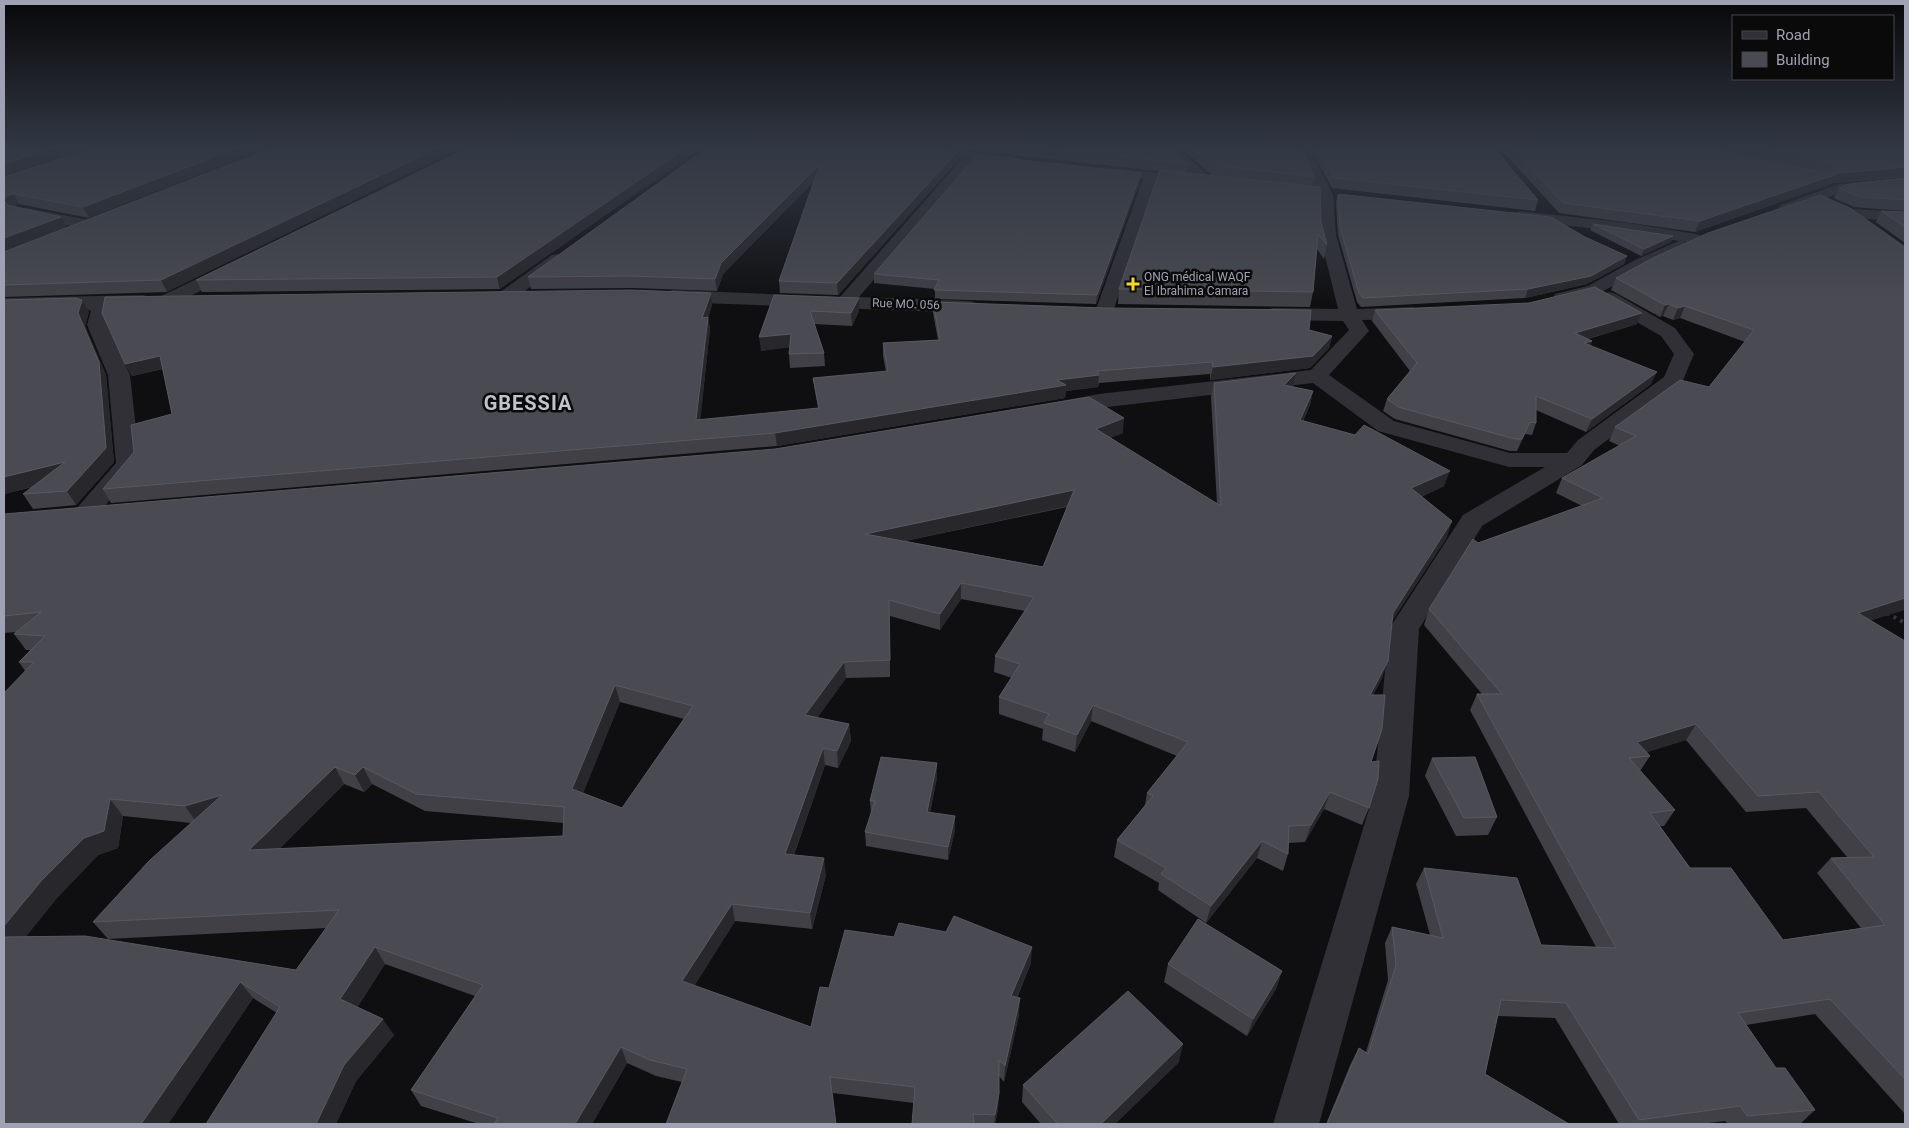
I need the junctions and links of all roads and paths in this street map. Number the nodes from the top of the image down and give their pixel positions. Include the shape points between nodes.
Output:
1 (933, 201) edge
2 (1142, 201) edge
3 (1331, 201) edge
4 (1808, 201) edge
5 (1822, 201) edge
6 (1541, 205) dead end
7 (19, 211) edge
8 (1504, 214) edge
9 (1770, 214) edge
10 (1851, 214) junction
11 (1905, 217) edge
12 (107, 218) edge
13 (1553, 219) junction
14 (89, 225) junction
15 (1874, 230) edge
16 (1714, 232) edge
17 (63, 236) edge
18 (1696, 239) junction
19 (1589, 240) edge
20 (569, 250) edge
21 (1624, 256) edge
22 (246, 261) edge
23 (1641, 264) junction
24 (1594, 290) junction
25 (486, 296) edge
26 (506, 296) junction
27 (535, 296) edge
28 (652, 296) edge
29 (168, 300) junction
30 (208, 300) edge
31 (88, 302) junction
32 (845, 302) junction
33 (1542, 302) edge
34 (4, 304) edge
35 (985, 307) edge
36 (1084, 311) edge
37 (1104, 312) junction
38 (1124, 312) edge
39 (1428, 312) edge
40 (1251, 314) edge
41 (1349, 315) junction
42 (1317, 376) junction
43 (1040, 411) edge
44 (1574, 460) junction
45 (115, 512) edge
46 (1880, 608) edge
47 (1905, 623) edge
48 (1296, 1124) edge

1 - 32 street
2 - 37 street
3 - 41 street via 1328,235
4 - 9 street
5 - 10 street
6 - 13 street
7 - 14 street
8 - 13 street
10 - 11 street
10 - 15 street
12 - 14 street
13 - 18 street
13 - 19 street
14 - 17 street
16 - 18 street
18 - 23 street
20 - 26 street
21 - 23 street
22 - 29 street
23 - 24 street
24 - 33 street
24 - 44 street via 1668,332 1684,354 1673,380 1586,445
25 - 26 street
26 - 27 street
28 - 32 street, Rue MO. 056
29 - 30 street
29 - 31 street
31 - 34 street
31 - 45 street via 101,308 97,325 119,375 128,464 76,515
32 - 35 street, Rue MO. 056
36 - 37 street
37 - 38 street
39 - 41 street
40 - 41 street
41 - 42 street via 1359,331
42 - 43 street
42 - 44 street via 1386,426 1509,460
44 - 48 street via 1472,521 1404,628 1391,796
46 - 47 path

